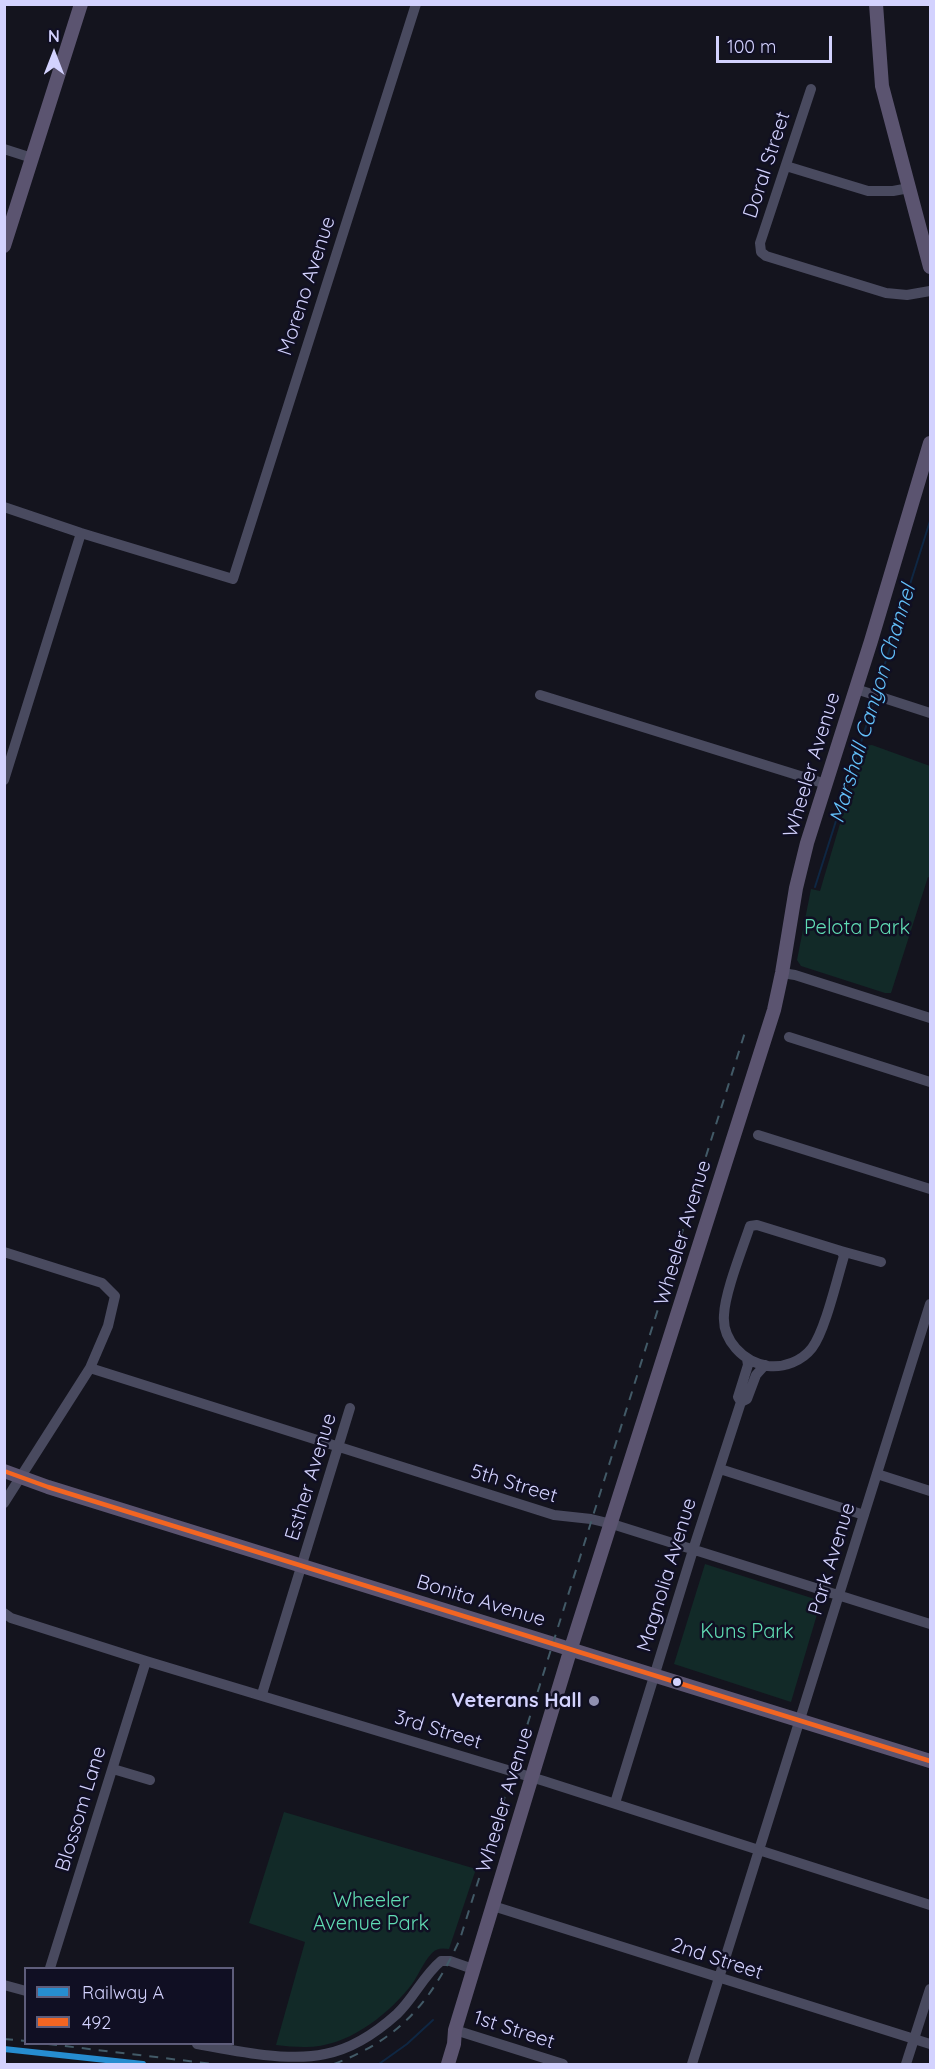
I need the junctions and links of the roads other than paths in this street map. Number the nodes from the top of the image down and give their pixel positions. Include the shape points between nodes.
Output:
1 (81, 4) edge
2 (416, 4) edge
3 (876, 4) edge
4 (811, 89) dead end
5 (4, 149) edge
6 (32, 158) junction
7 (786, 166) junction
8 (909, 188) junction
9 (4, 246) edge
10 (930, 267) edge
11 (930, 291) edge
12 (930, 443) edge
13 (4, 507) edge
14 (81, 533) junction
15 (856, 689) junction
16 (540, 695) dead end
17 (930, 710) edge
18 (8, 754) edge
19 (4, 780) edge
20 (826, 784) junction
21 (782, 973) junction
22 (930, 1017) edge
23 (789, 1037) dead end
24 (930, 1082) edge
25 (758, 1135) dead end
26 (930, 1189) edge
27 (841, 1251) junction
28 (4, 1252) edge
29 (881, 1262) dead end
30 (930, 1304) edge
31 (747, 1359) junction
32 (765, 1365) junction
33 (90, 1368) junction
34 (741, 1401) junction
35 (350, 1408) dead end
36 (339, 1448) junction
37 (720, 1470) junction
38 (4, 1471) edge
39 (877, 1474) junction
40 (20, 1478) junction
41 (930, 1491) edge
42 (4, 1503) edge
43 (864, 1515) junction
44 (612, 1524) junction
45 (693, 1550) junction
46 (302, 1566) junction
47 (839, 1596) junction
48 (4, 1613) edge
49 (930, 1624) edge
50 (571, 1648) junction
51 (146, 1661) junction
52 (655, 1675) junction
53 (262, 1694) junction
54 (799, 1720) junction
55 (930, 1761) edge
56 (113, 1768) junction
57 (532, 1777) junction
58 (150, 1780) dead end
59 (615, 1803) junction
60 (759, 1849) junction
61 (930, 1905) edge
62 (493, 1906) junction
63 (50, 1967) edge
64 (473, 1969) junction
65 (719, 1978) junction
66 (4, 1984) edge
67 (930, 1989) edge
68 (24, 1990) edge
69 (454, 2030) junction
70 (914, 2039) junction
71 (930, 2044) edge
72 (209, 2045) edge
73 (439, 2064) edge
74 (447, 2064) edge
75 (563, 2064) edge
76 (692, 2064) edge
77 (906, 2064) edge

1 - 6 main road
2 - 14 street, Moreno Avenue via 233,579
3 - 8 main road via 882,86
4 - 7 street, Doral Street
5 - 6 street
6 - 9 main road
7 - 8 street via 868,191
7 - 11 street, Doral Street via 760,243 761,252 886,293
8 - 10 main road
12 - 15 main road, Wheeler Avenue
13 - 14 street
14 - 18 street
15 - 17 street
15 - 20 main road, Wheeler Avenue
16 - 20 street
18 - 19 street
20 - 21 main road, Wheeler Avenue via 796,888
21 - 22 street
21 - 44 main road, Wheeler Avenue via 774,1010
23 - 24 street
25 - 26 street
27 - 29 street
27 - 31 street via 750,1226 723,1316 727,1334
27 - 32 street via 844,1256 812,1348 788,1364
28 - 33 street via 102,1283 115,1296 108,1326
30 - 39 street, Park Avenue
31 - 32 street
31 - 34 street via 738,1397
32 - 34 street, Magnolia Avenue via 756,1375 747,1399
33 - 36 street, 5th Street
33 - 40 street
34 - 37 street, Magnolia Avenue
35 - 36 street, Esther Avenue
36 - 44 street, 5th Street via 554,1515
36 - 46 street, Esther Avenue
37 - 43 street
37 - 45 street, Magnolia Avenue
38 - 40 main road, Bonita Avenue
39 - 41 street
39 - 43 street, Park Avenue
40 - 42 street
40 - 46 main road, Bonita Avenue
43 - 47 street, Park Avenue
44 - 45 street, 5th Street
44 - 50 main road, Wheeler Avenue
45 - 47 street, 5th Street
45 - 52 street, Magnolia Avenue
46 - 50 main road, Bonita Avenue
46 - 53 street, Esther Avenue
47 - 49 street, 5th Street
47 - 54 street, Park Avenue
48 - 51 street, 3rd Street
50 - 52 main road, Bonita Avenue
50 - 57 main road, Wheeler Avenue
51 - 53 street, 3rd Street
51 - 56 street, Blossom Lane
52 - 54 main road, Bonita Avenue
52 - 59 street, Magnolia Avenue
53 - 57 street, 3rd Street
54 - 55 main road, Bonita Avenue
54 - 60 street, Park Avenue
56 - 58 street
56 - 63 street, Blossom Lane
57 - 59 street, 3rd Street
57 - 62 main road, Wheeler Avenue
59 - 60 street, 3rd Street
60 - 61 street, 3rd Street
60 - 65 street, Park Avenue
62 - 64 main road, Wheeler Avenue
62 - 65 street, 2nd Street
64 - 69 main road, Wheeler Avenue
64 - 72 street via 441,1961 396,2015 370,2035 338,2051 308,2057
65 - 70 street, 2nd Street
65 - 76 street, Park Avenue
66 - 68 street
67 - 70 street
69 - 73 main road, Wheeler Avenue
69 - 74 main road, Wheeler Avenue
69 - 75 street, 1st Street
70 - 71 street, 2nd Street
70 - 77 street

